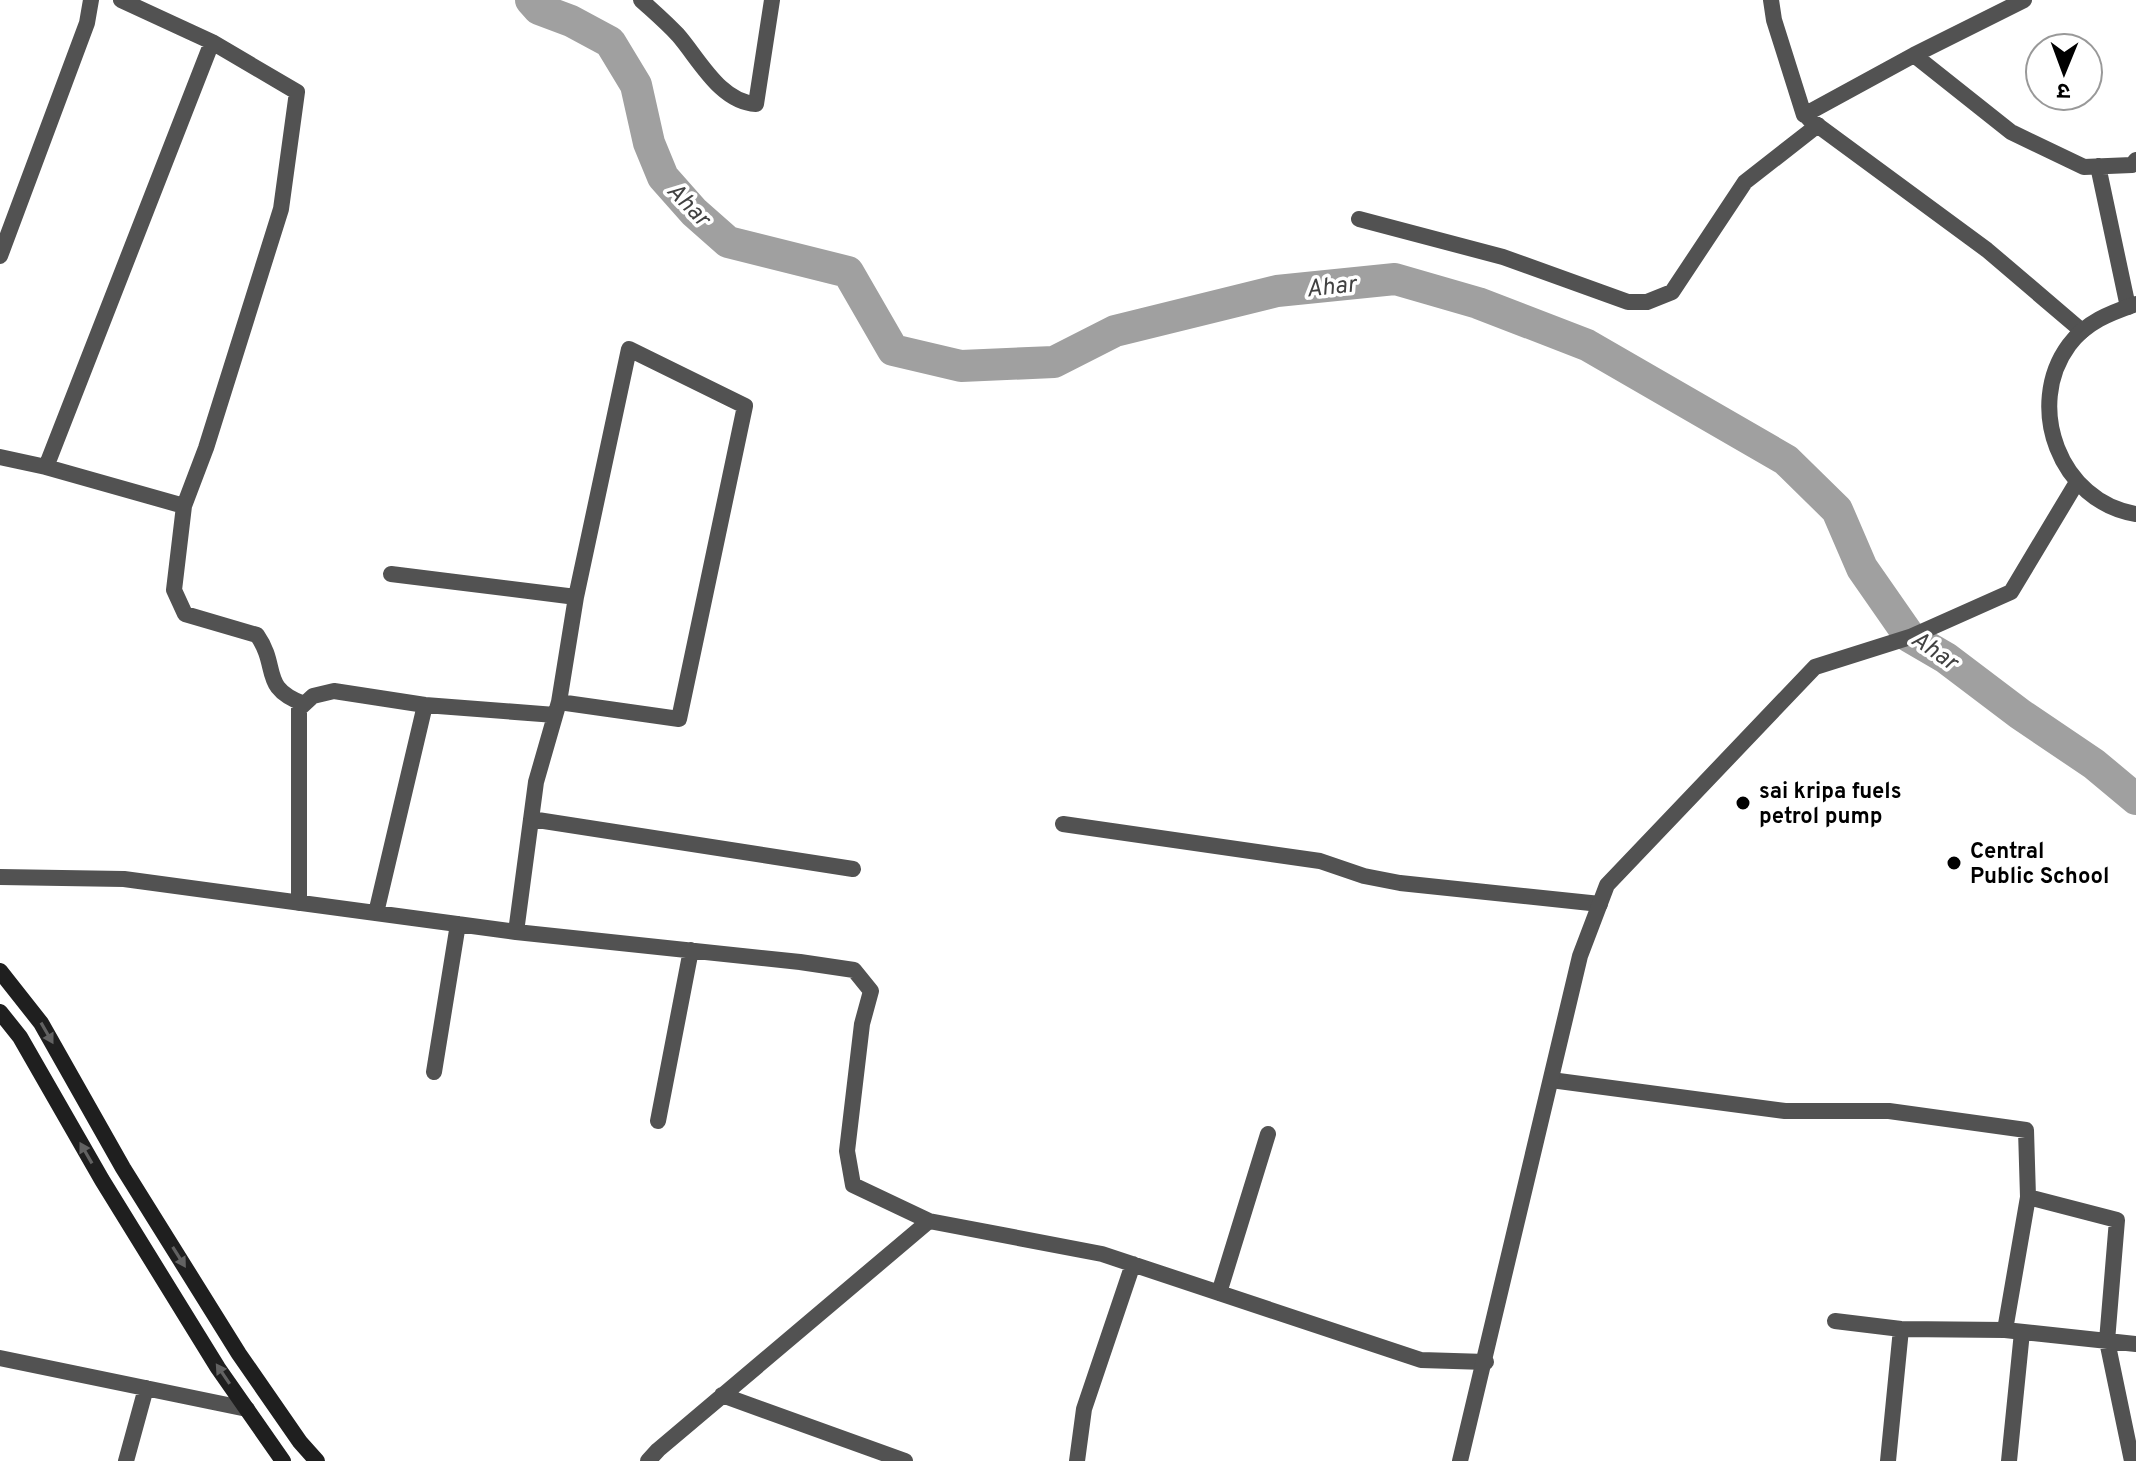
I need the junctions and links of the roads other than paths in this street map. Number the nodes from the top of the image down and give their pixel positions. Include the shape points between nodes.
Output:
1 (91, 0) edge
2 (121, 0) edge
3 (641, 0) edge
4 (772, 0) edge
5 (1771, 0) edge
6 (2024, 0) edge
7 (212, 42) junction
8 (1914, 55) junction
9 (1804, 115) junction
10 (1818, 125) junction
11 (2136, 160) edge
12 (2098, 166) junction
13 (1359, 219) dead end
14 (4, 233) edge
15 (0, 256) edge
16 (2132, 305) edge
17 (2082, 331) junction
18 (0, 457) edge
19 (46, 467) junction
20 (2077, 482) junction
21 (184, 506) junction
22 (2136, 514) edge
23 (391, 574) dead end
24 (576, 597) junction
25 (304, 704) junction
26 (425, 705) junction
27 (557, 708) junction
28 (531, 819) junction
29 (1063, 824) dead end
30 (853, 869) dead end
31 (0, 877) edge
32 (299, 903) junction
33 (1600, 904) junction
34 (376, 913) junction
35 (458, 924) junction
36 (516, 932) junction
37 (691, 950) junction
38 (0, 971) edge
39 (0, 1012) edge
40 (434, 1072) dead end
41 (1551, 1080) junction
42 (658, 1121) dead end
43 (1268, 1134) dead end
44 (2028, 1197) junction
45 (929, 1221) junction
46 (1133, 1264) junction
47 (1219, 1293) junction
48 (1835, 1321) dead end
49 (1901, 1329) junction
50 (2014, 1331) junction
51 (2107, 1341) junction
52 (2136, 1344) edge
53 (0, 1358) edge
54 (1486, 1362) junction
55 (146, 1388) junction
56 (722, 1395) junction
57 (247, 1409) junction
58 (126, 1461) edge
59 (283, 1461) edge
60 (317, 1461) edge
61 (648, 1461) edge
62 (905, 1461) edge
63 (1077, 1461) edge
64 (1460, 1461) edge
65 (1888, 1461) edge
66 (2009, 1461) edge
67 (2132, 1461) edge

1 - 14 street via 87,23
2 - 7 street
3 - 4 street via 724,91 756,104
5 - 9 street
6 - 8 street
7 - 19 street
7 - 21 street via 297,92 281,209
8 - 9 street
8 - 12 street via 2011,132 2084,167
9 - 10 street
10 - 13 street via 1745,182 1672,292 1647,302 1628,302 1503,257
10 - 17 street via 1987,250
11 - 12 street via 2132,165
12 - 16 street
14 - 15 street
16 - 17 street via 2097,318
17 - 20 street via 2054,371 2048,408 2056,450
18 - 19 street
19 - 21 street
20 - 22 street via 2096,498
20 - 33 street via 2011,592 1910,637 1815,667 1607,885
21 - 25 street via 174,590 185,614 257,635 283,696
23 - 24 street
24 - 27 street
24 - 27 street via 629,349 745,406 679,719
25 - 26 street via 334,691
25 - 32 street via 299,709
26 - 27 street
26 - 34 street
27 - 28 street
28 - 30 street
28 - 36 street
29 - 33 street via 1320,861 1400,883
31 - 32 street via 124,879
32 - 34 street
33 - 41 street via 1580,956
34 - 35 street
35 - 36 street
35 - 40 street
36 - 37 street
37 - 42 street
37 - 45 street via 854,970 871,991 862,1024 847,1151 853,1185
38 -> 60 main road via 41,1023 123,1168 239,1354
57 -> 39 main road
41 - 44 street via 1785,1111 1889,1111 2026,1130
41 - 54 street
43 - 47 street
44 - 50 street
44 - 51 street via 2117,1220
45 - 46 street
45 - 56 street
46 - 47 street
46 - 63 street via 1084,1409
47 - 54 street via 1421,1360
48 - 49 street
49 - 50 street
49 - 65 street
50 - 51 street
50 - 66 street
51 - 52 street
51 - 67 street
53 - 55 street
54 - 64 street
55 - 57 street
55 - 58 street
56 - 61 street
56 - 62 street
57 - 59 main road

